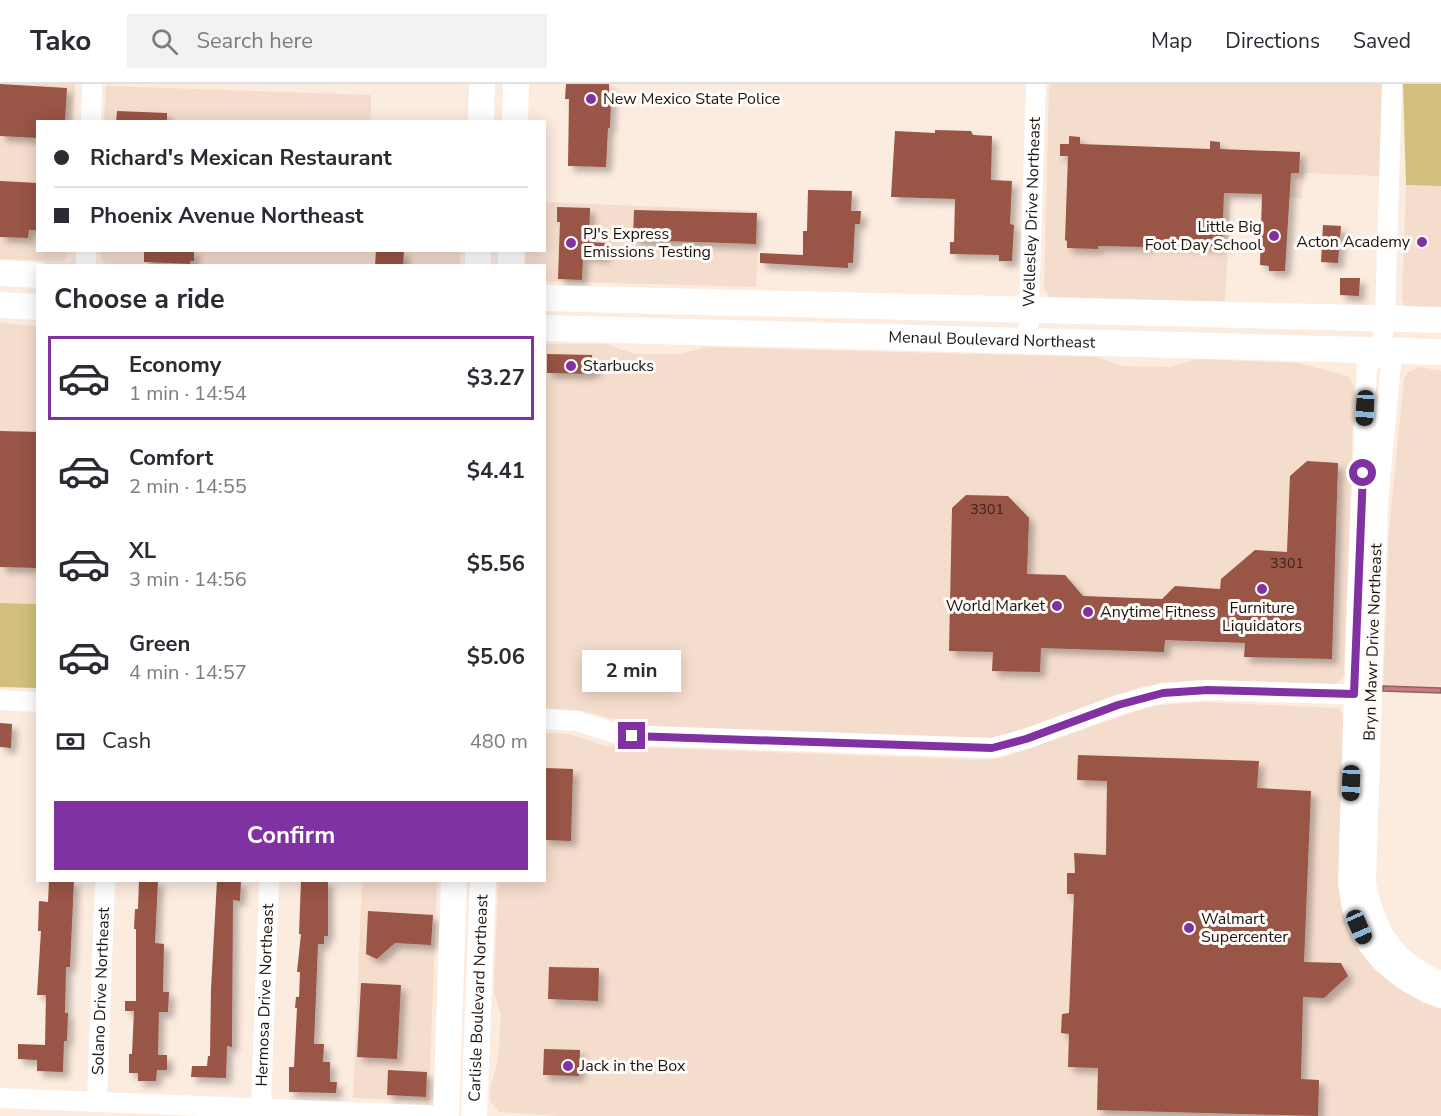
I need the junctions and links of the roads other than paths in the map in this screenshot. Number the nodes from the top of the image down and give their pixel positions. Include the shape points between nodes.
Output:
1 (92, 84) edge
2 (482, 84) edge
3 (516, 84) edge
4 (1036, 84) edge
5 (1392, 84) edge
6 (91, 120) edge
7 (481, 120) edge
8 (515, 120) edge
9 (0, 273) edge
10 (36, 275) edge
11 (546, 298) edge
12 (0, 305) edge
13 (36, 307) edge
14 (1029, 309) junction
15 (1385, 318) junction
16 (1441, 320) edge
17 (546, 328) edge
18 (1028, 340) junction
19 (1382, 350) junction
20 (1441, 352) edge
21 (1362, 695) junction
22 (0, 700) edge
23 (36, 702) edge
24 (546, 719) edge
25 (105, 882) edge
26 (269, 882) edge
27 (454, 882) edge
28 (465, 882) edge
29 (483, 882) edge
30 (1374, 938) junction
31 (480, 943) junction
32 (1441, 981) edge
33 (1441, 998) edge
34 (0, 1098) edge
35 (90, 1106) edge
36 (267, 1110) edge
37 (446, 1116) edge
38 (474, 1116) edge

1 - 6 street
2 - 7 main road
3 - 8 main road
4 - 14 street, Wellesley Drive Northeast
5 - 15 street, Bryn Mawr Drive Northeast
9 - 10 main road
11 - 14 main road, Menaul Boulevard Northeast
12 - 13 main road
14 - 15 main road, Menaul Boulevard Northeast
14 - 18 street, Wellesley Drive Northeast
15 - 16 main road, Menaul Boulevard Northeast
15 - 19 street, Bryn Mawr Drive Northeast
17 - 18 main road, Menaul Boulevard Northeast
18 - 19 main road, Menaul Boulevard Northeast
19 - 20 main road, Menaul Boulevard Northeast
19 - 21 street, Bryn Mawr Drive Northeast via 1367,366
21 - 24 street via 1208,690 1163,693 992,748 621,735 577,721
21 - 30 street, Bryn Mawr Drive Northeast via 1366,884
22 - 23 street
25 - 35 street, Solano Drive Northeast
26 - 36 street, Hermosa Drive Northeast
27 - 37 main road, Carlisle Boulevard Northeast
28 - 31 main road via 464,928
29 - 31 main road, Carlisle Boulevard Northeast
30 - 32 street via 1410,965
30 - 33 street via 1386,966 1419,990
31 - 38 main road, Carlisle Boulevard Northeast
34 - 35 street
35 - 36 street
36 - 37 street

